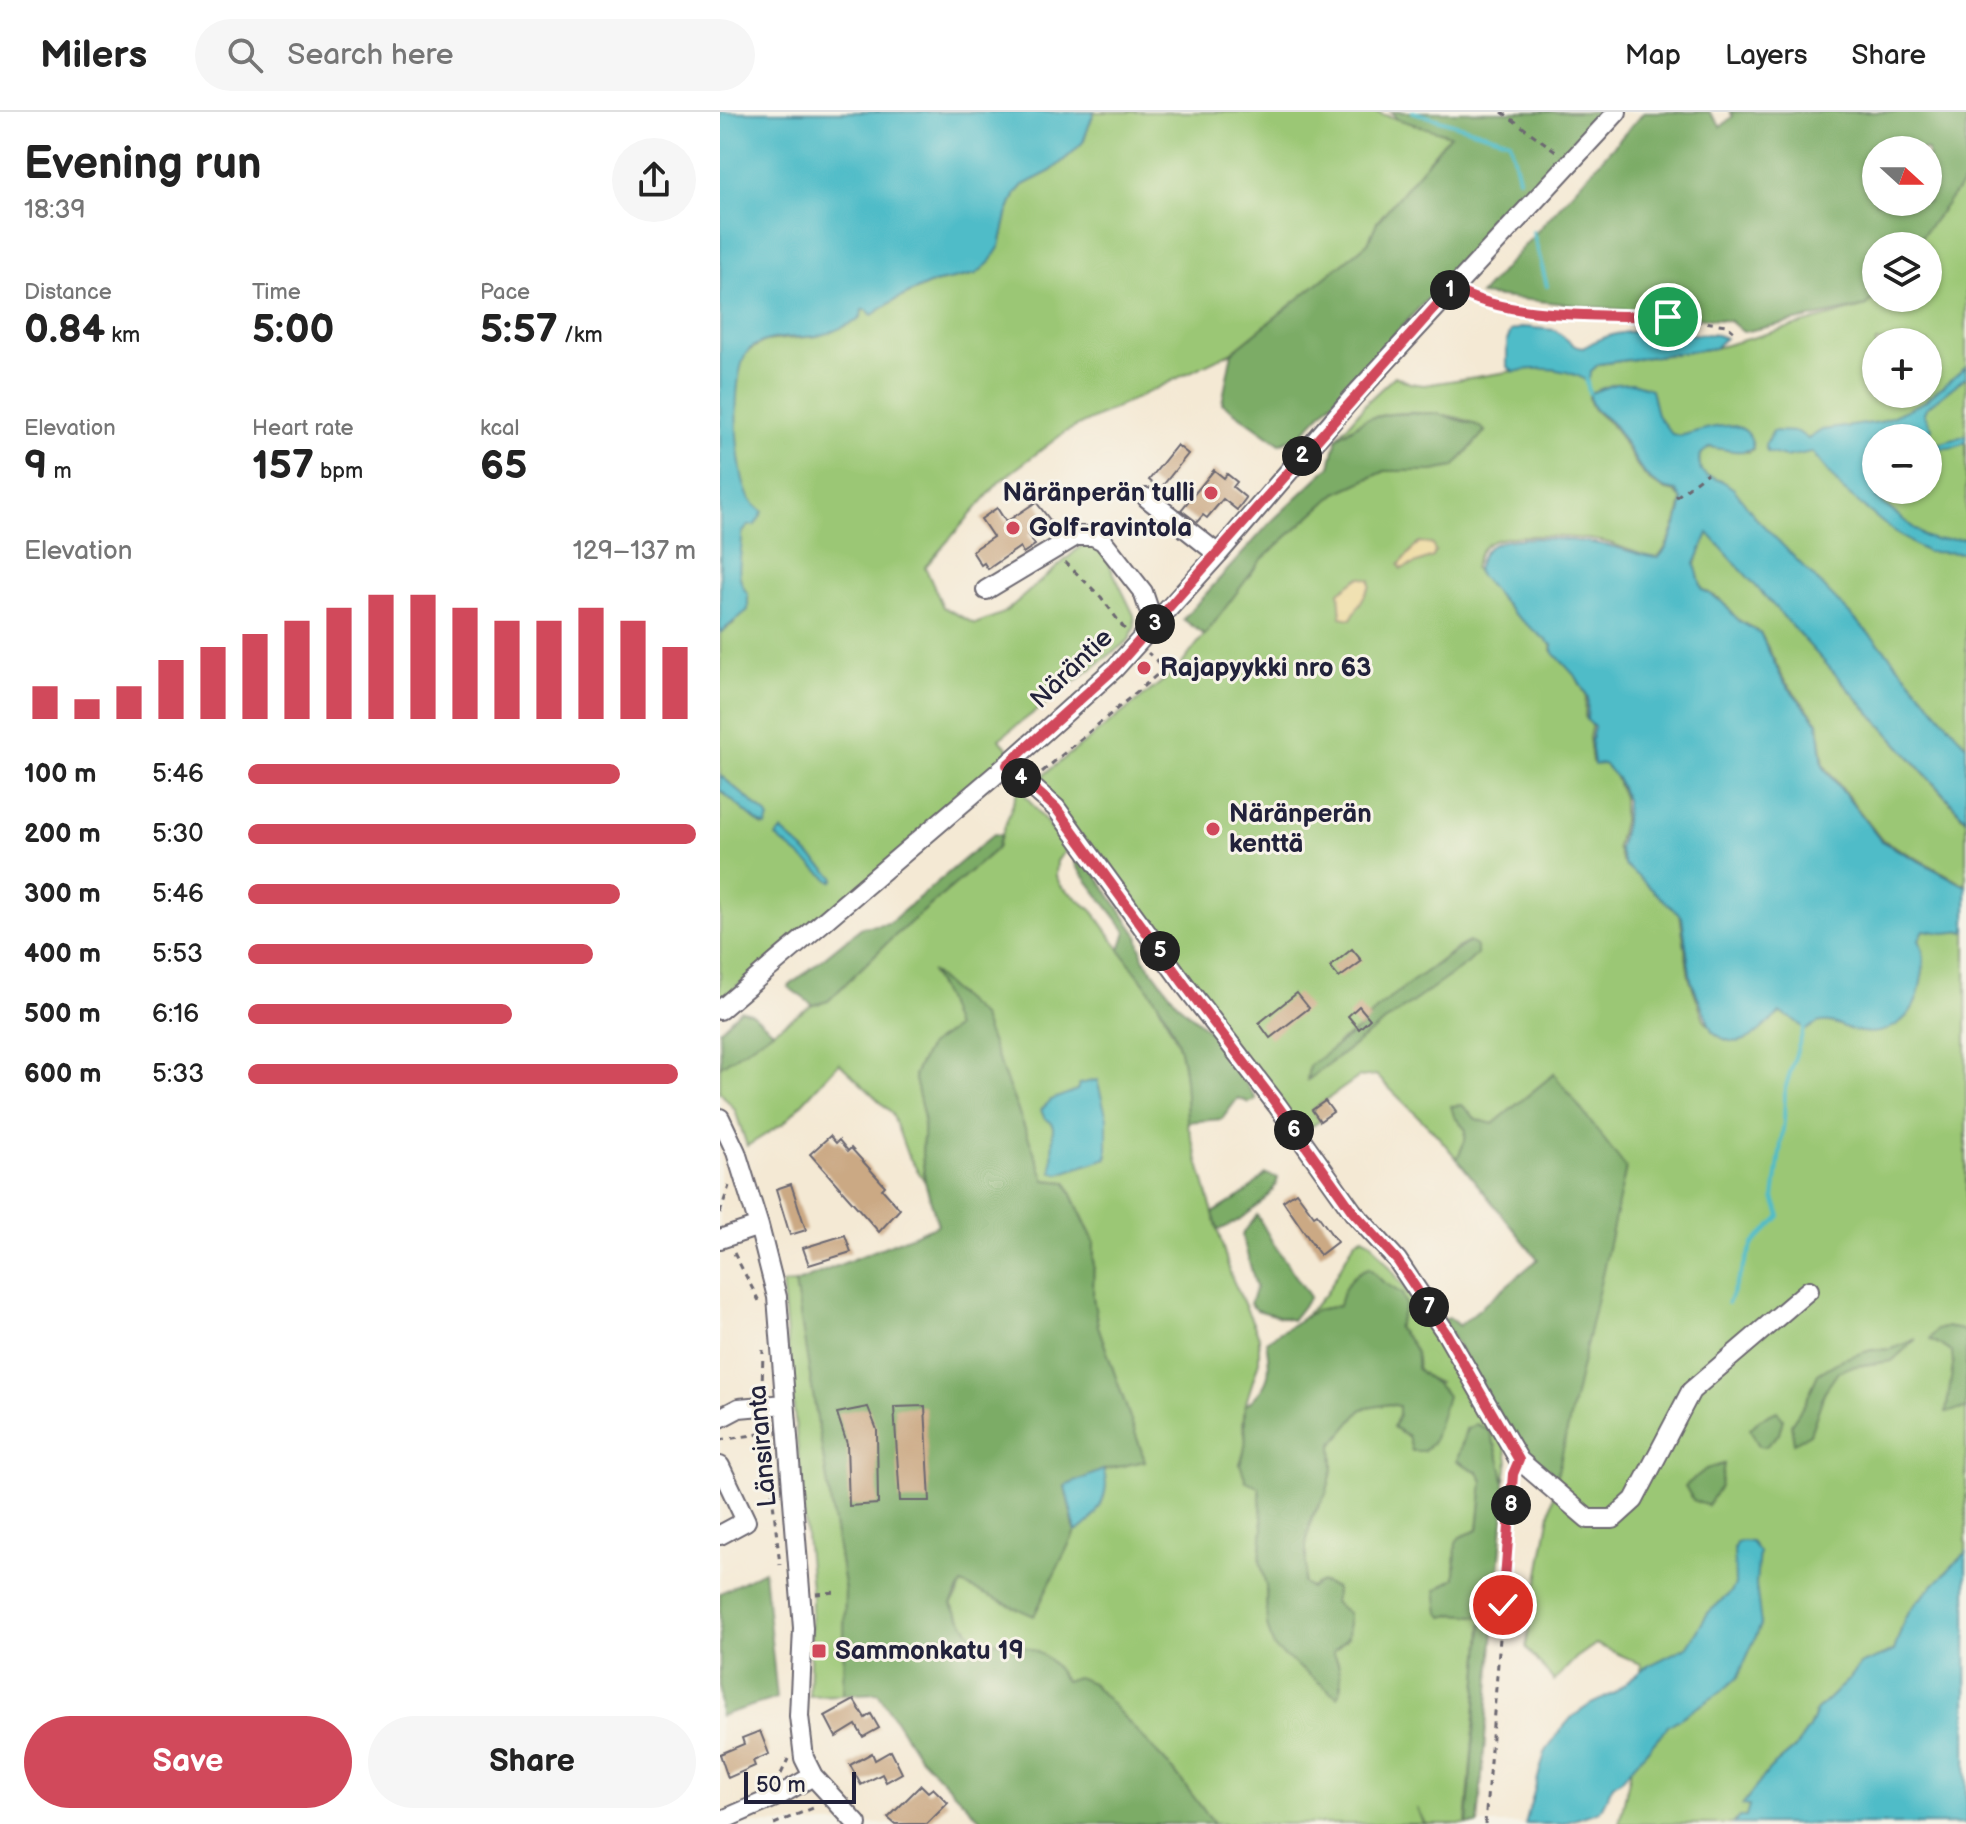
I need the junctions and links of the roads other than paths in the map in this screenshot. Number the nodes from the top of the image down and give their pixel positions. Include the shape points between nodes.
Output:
1 (1617, 112) edge
2 (1147, 498) dead end
3 (1218, 554) junction
4 (986, 590) dead end
5 (1154, 625) junction
6 (1007, 765) junction
7 (720, 1010) edge
8 (720, 1118) edge
9 (759, 1226) junction
10 (723, 1238) edge
11 (1809, 1290) dead end
12 (785, 1404) junction
13 (720, 1418) edge
14 (720, 1466) edge
15 (720, 1535) edge
16 (813, 1776) junction
17 (720, 1821) edge
18 (857, 1824) edge

1 - 3 street, Näräntie via 1353,397
2 - 3 street
3 - 5 street, Näräntie
4 - 5 street via 1076,536 1093,536 1103,541 1143,592
5 - 6 street, Näräntie via 1115,668
6 - 7 street, Näräntie
6 - 11 street via 1056,808 1353,1212 1397,1260 1519,1460 1588,1519 1613,1519 1634,1500 1691,1391
8 - 9 street, Länsiranta
9 - 10 street
9 - 12 street, Länsiranta via 777,1297
12 - 13 street via 739,1408
12 - 16 street, Länsiranta via 803,1628 799,1716 804,1758
14 - 15 street via 746,1521
16 - 17 street
16 - 18 street

